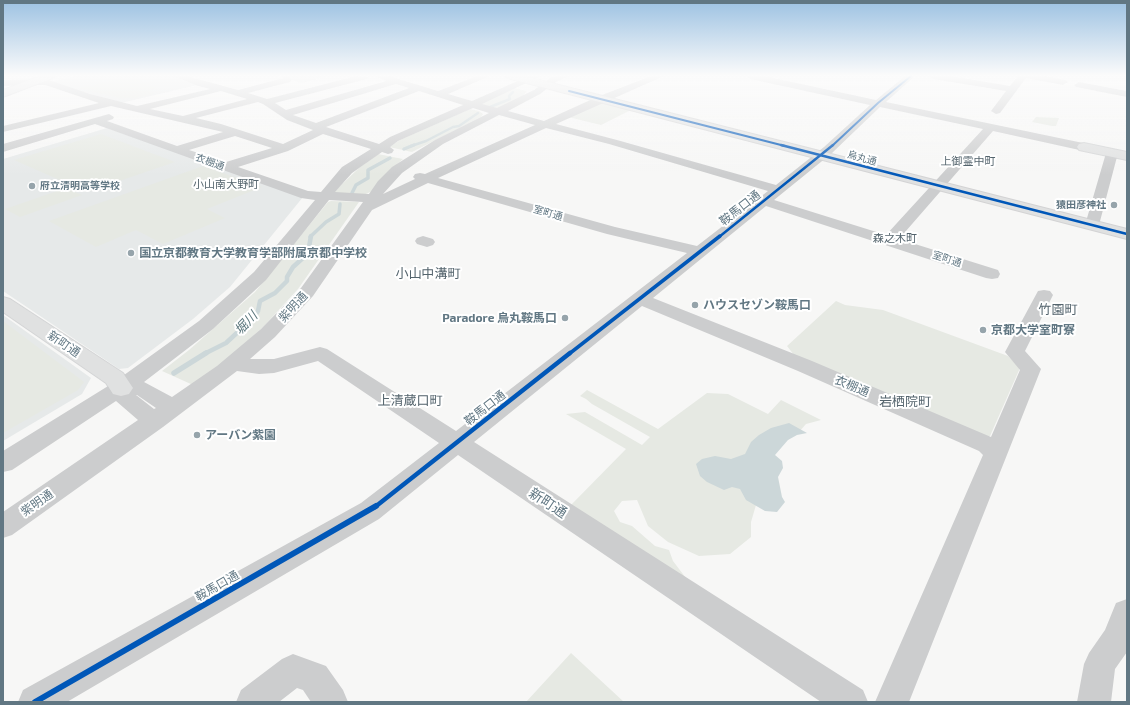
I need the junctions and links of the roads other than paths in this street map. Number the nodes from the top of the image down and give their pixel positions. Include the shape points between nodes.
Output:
1 (86, 109) edge
2 (131, 109) edge
3 (139, 109) edge
4 (228, 109) edge
5 (278, 109) edge
6 (302, 109) edge
7 (366, 109) edge
8 (461, 109) edge
9 (488, 109) edge
10 (504, 109) edge
11 (580, 109) edge
12 (647, 109) edge
13 (872, 109) edge
14 (906, 109) edge
15 (135, 110) junction
16 (498, 112) junction
17 (285, 114) junction
18 (96, 121) junction
19 (180, 124) junction
20 (546, 124) junction
21 (991, 127) junction
22 (319, 128) junction
23 (3, 129) edge
24 (235, 132) junction
25 (166, 133) dead end
26 (146, 139) junction
27 (1084, 147) joint
28 (3, 148) edge
29 (284, 148) junction
30 (379, 148) junction
31 (175, 150) junction
32 (1112, 153) junction
33 (823, 154) junction
34 (417, 155) junction
35 (1127, 156) edge
36 (224, 167) junction
37 (397, 170) junction
38 (425, 179) junction
39 (940, 184) junction
40 (771, 195) junction
41 (324, 197) junction
42 (370, 203) junction
43 (1092, 222) junction
44 (1127, 228) edge
45 (1127, 234) edge
46 (889, 241) junction
47 (700, 251) junction
48 (992, 274) dead end
49 (1044, 295) dead end
50 (640, 299) junction
51 (3, 303) edge
52 (232, 364) junction
53 (122, 388) junction
54 (173, 408) junction
55 (155, 421) junction
56 (456, 443) junction
57 (996, 452) junction
58 (3, 463) edge
59 (3, 526) edge
60 (1127, 613) edge
61 (35, 702) edge
62 (253, 702) edge
63 (331, 702) edge
64 (851, 702) edge
65 (892, 702) edge
66 (1094, 702) edge

1 - 23 street
2 - 15 street
3 - 15 street
4 - 19 street
5 - 17 street
6 - 17 street
7 - 22 street
8 - 30 street, 紫明通
9 - 16 street, 室町通
10 - 16 street, 紫明通
11 - 20 street
12 - 33 main road, 烏丸通
13 - 33 street, 鞍馬口通
14 - 21 street
15 - 18 street
15 - 19 street via 153,112
16 - 20 street, 室町通
16 - 34 street, 紫明通
17 - 22 street
18 - 26 street, 衣棚通
18 - 28 street
19 - 24 street via 200,122
20 - 38 street
20 - 40 street, 室町通 via 682,161
21 - 27 street
21 - 39 street
22 - 29 street
22 - 30 street
24 - 29 street
24 - 31 street
25 - 26 street
26 - 31 street, 衣棚通
27 - 32 main road
29 - 36 street
30 - 34 street
30 - 41 street, 紫明通 via 348,170
31 - 36 street, 衣棚通
32 - 35 main road
32 - 43 street
33 - 39 main road, 烏丸通
33 - 40 street, 鞍馬口通
34 - 37 street, 紫明通
36 - 41 street, 衣棚通 via 306,195
37 - 38 street, 室町通
37 - 42 street, 紫明通
38 - 42 street
38 - 47 street, 室町通 via 612,231
39 - 43 main road, 烏丸通
39 - 46 street
40 - 46 street, 室町通
40 - 47 street, 鞍馬口通
41 - 42 street, 衣棚通
41 - 53 street, 紫明通 via 260,276 206,325
42 - 52 street, 紫明通 via 307,292 268,333
43 - 44 main road, 烏丸通
43 - 45 main road, 烏丸通
46 - 48 street, 室町通
47 - 50 street, 鞍馬口通
49 - 57 street via 1015,352 1031,370
50 - 56 street, 鞍馬口通
50 - 57 street, 衣棚通 via 772,352 987,445
51 - 53 main road, 新町通 via 115,378
52 - 54 street, 紫明通
52 - 56 street, 新町通 via 274,366 320,353
53 - 54 street via 141,388
53 - 55 street, 新町通 via 126,398
53 - 58 street, 紫明通
54 - 55 street, 紫明通
55 - 59 street, 紫明通
56 - 61 street, 鞍馬口通 via 370,511
56 - 64 street, 新町通
57 - 65 street
60 - 66 street via 1116,641 1100,664
62 - 63 street via 294,670 314,678

